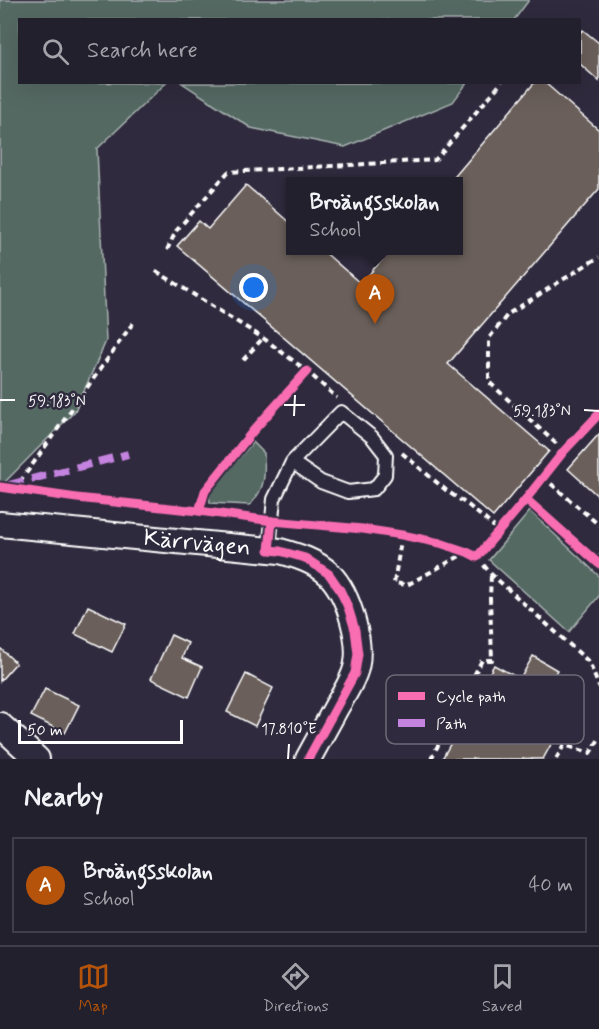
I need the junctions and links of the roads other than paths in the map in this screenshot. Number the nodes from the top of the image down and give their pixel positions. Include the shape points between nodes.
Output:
1 (292, 462) junction
2 (0, 524) edge
3 (269, 550) junction
4 (0, 725) edge
5 (37, 759) edge
6 (308, 759) edge

1 - 1 lane via 321,482 348,492 374,489 385,475 386,455 372,437 341,412
1 - 3 lane via 273,499
2 - 3 street, Kärrvägen
3 - 6 street, Kärrvägen via 305,558 329,574 348,607 355,630 355,673
4 - 5 street

